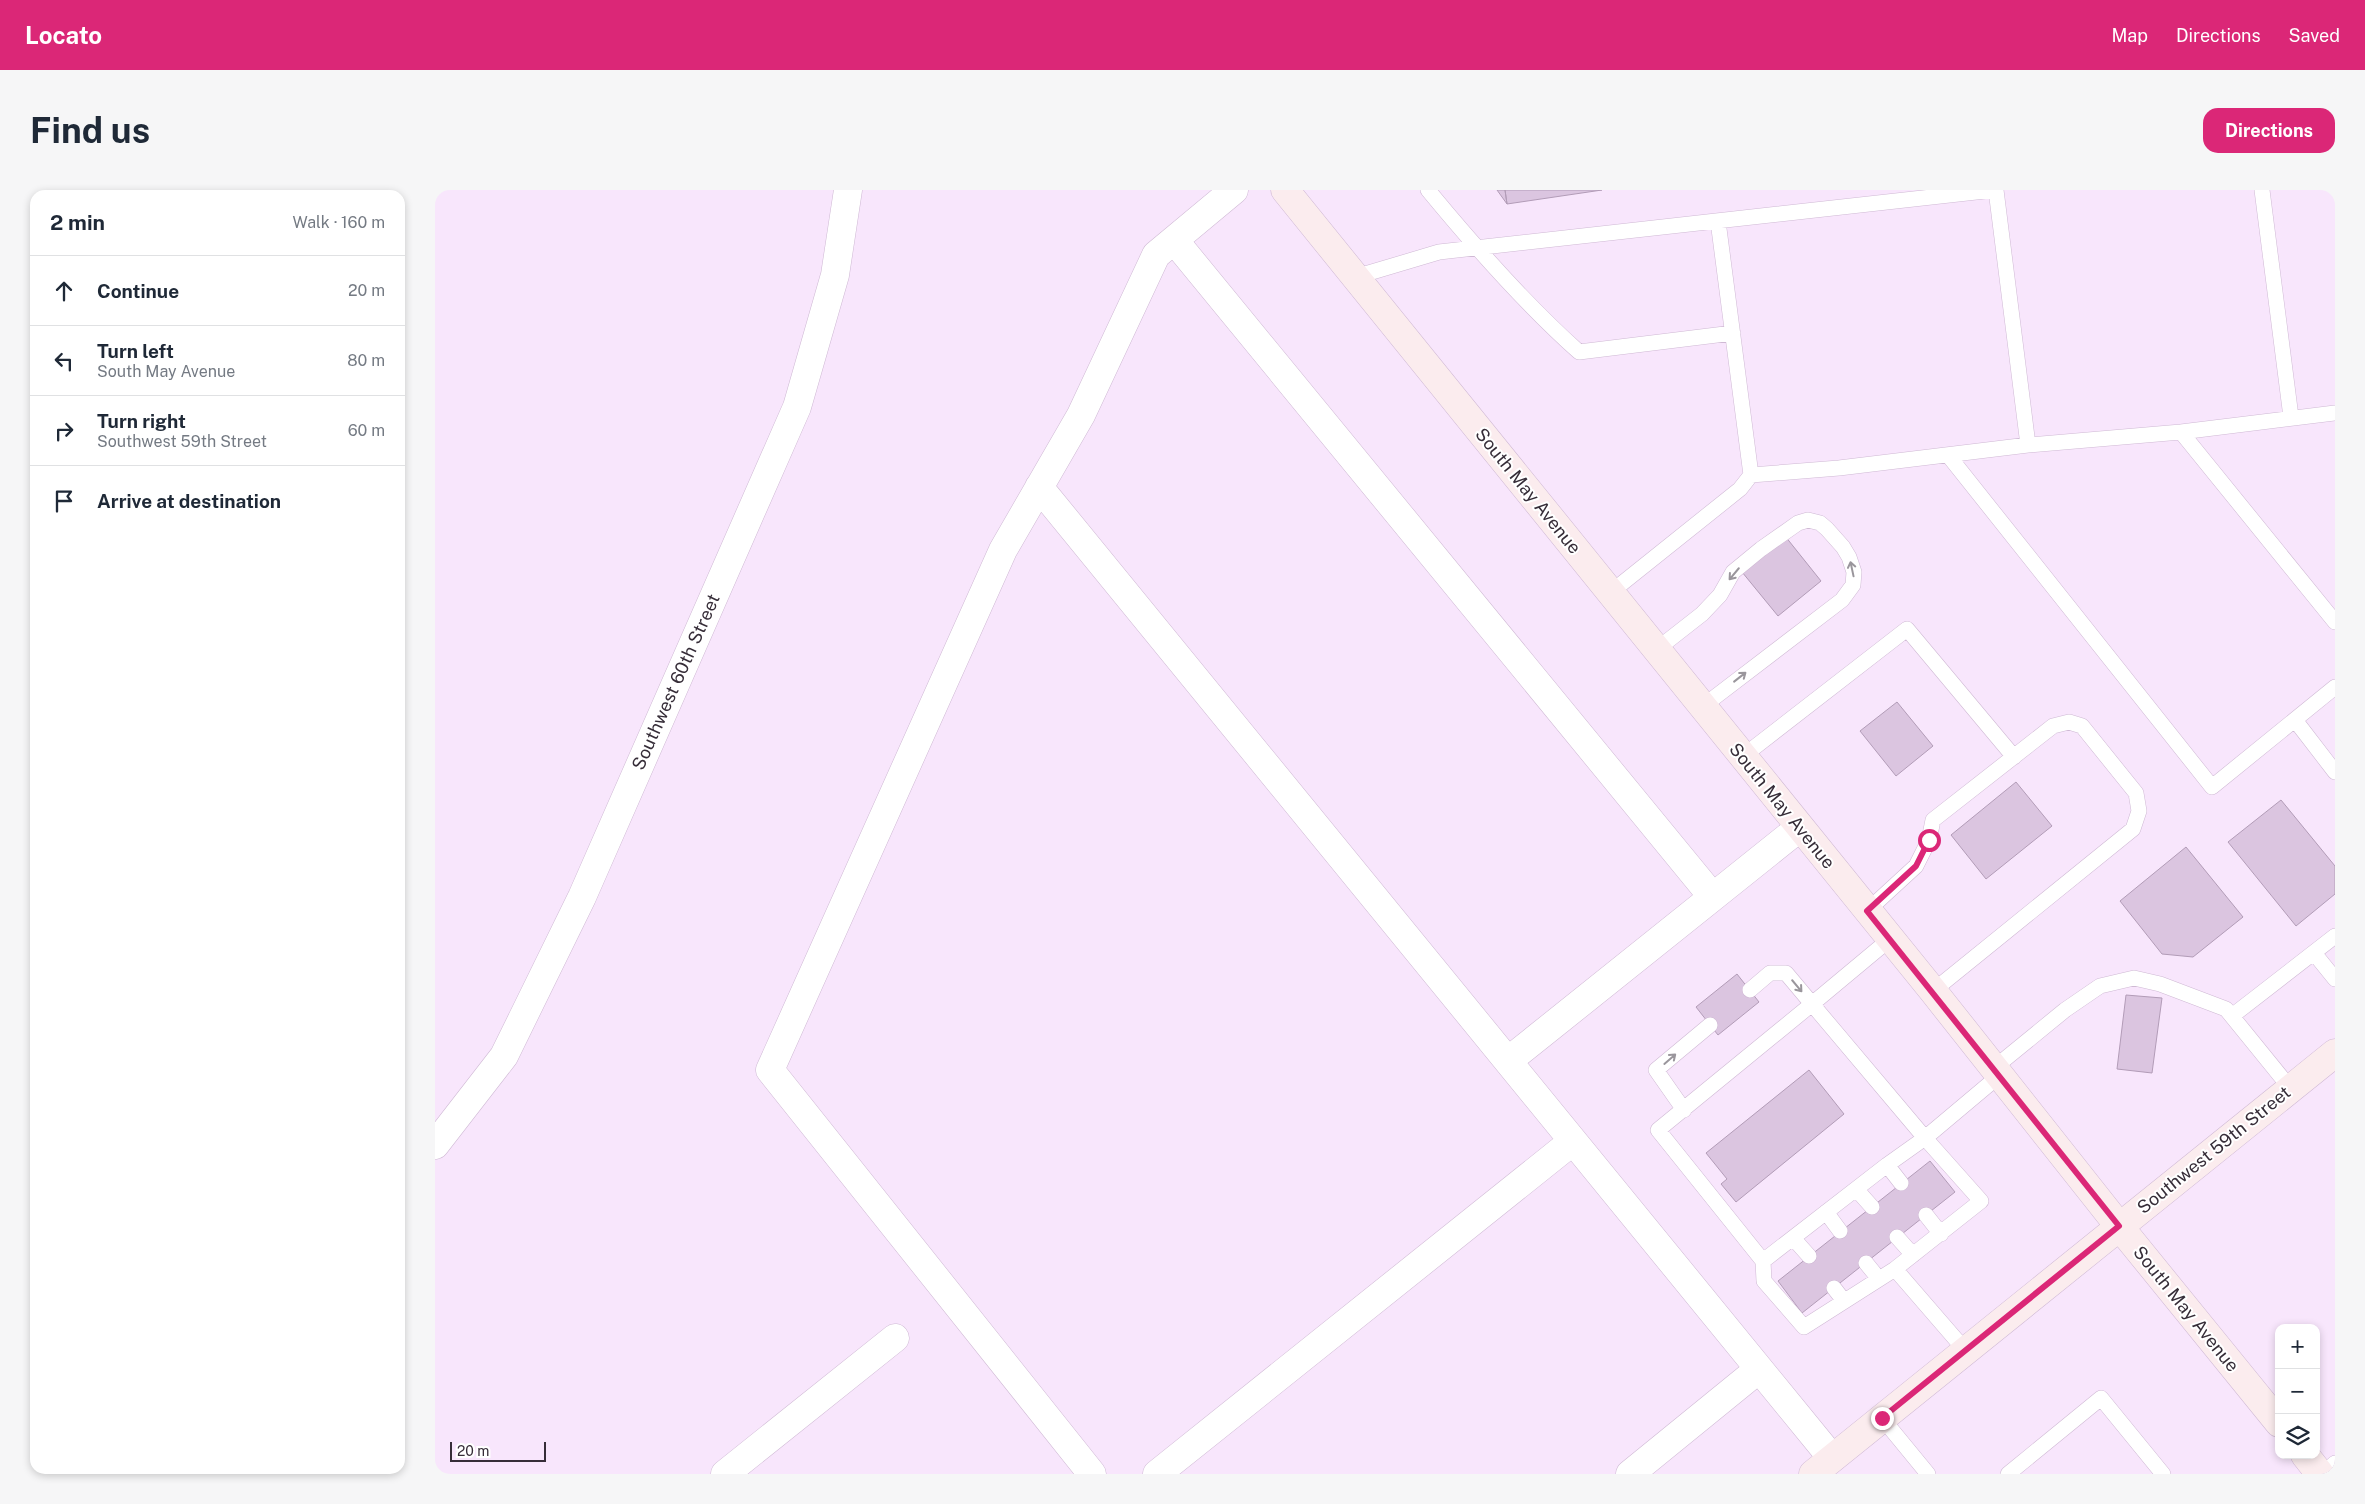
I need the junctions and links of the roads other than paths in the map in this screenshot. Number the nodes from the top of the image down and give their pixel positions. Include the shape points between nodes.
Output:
1 (848, 190) edge
2 (1234, 190) edge
3 (1285, 190) edge
4 (1428, 190) edge
5 (1995, 190) edge
6 (2262, 190) edge
7 (1718, 221) junction
8 (1174, 240) junction
9 (1475, 248) junction
10 (1355, 277) junction
11 (1733, 333) junction
12 (2335, 413) edge
13 (2291, 417) junction
14 (2181, 432) junction
15 (2028, 445) junction
16 (1947, 455) junction
17 (1751, 475) junction
18 (1039, 487) junction
19 (1610, 593) junction
20 (2335, 622) edge
21 (1656, 650) junction
22 (2335, 687) edge
23 (1702, 707) junction
24 (2295, 720) junction
25 (1742, 757) junction
26 (2014, 757) junction
27 (2335, 772) edge
28 (1799, 828) junction
29 (1712, 896) junction
30 (1867, 911) junction
31 (2335, 936) edge
32 (1890, 938) junction
33 (2314, 952) junction
34 (2335, 979) edge
35 (1750, 990) dead end
36 (1933, 991) junction
37 (1812, 1004) junction
38 (2232, 1016) junction
39 (1710, 1024) dead end
40 (2335, 1053) edge
41 (1508, 1061) junction
42 (1997, 1071) junction
43 (2291, 1089) junction
44 (1684, 1110) junction
45 (1925, 1138) junction
46 (1573, 1141) junction
47 (435, 1145) edge
48 (1887, 1165) junction
49 (1901, 1183) dead end
50 (1856, 1189) junction
51 (1872, 1207) dead end
52 (1826, 1212) junction
53 (1926, 1215) dead end
54 (2119, 1226) junction
55 (1840, 1231) dead end
56 (1941, 1234) junction
57 (1897, 1237) dead end
58 (1793, 1238) junction
59 (1913, 1255) junction
60 (1809, 1256) dead end
61 (1763, 1261) junction
62 (1865, 1263) dead end
63 (1895, 1269) junction
64 (1879, 1279) junction
65 (1834, 1288) dead end
66 (1844, 1301) junction
67 (895, 1338) dead end
68 (1965, 1350) junction
69 (1759, 1369) junction
70 (1882, 1418) junction
71 (2275, 1418) edge
72 (1823, 1466) edge
73 (725, 1474) edge
74 (1092, 1474) edge
75 (1157, 1474) edge
76 (1630, 1474) edge
77 (1928, 1474) edge
78 (2008, 1474) edge
79 (2163, 1474) edge

1 - 47 street, Southwest 60th Street via 835,275 797,407 552,959 504,1056
2 - 8 street
3 - 10 main road, South May Avenue
4 - 9 lane
5 - 7 lane
5 - 15 lane
6 - 13 lane
7 - 9 lane
7 - 11 lane
8 - 18 street via 1156,255 1081,415
8 - 29 street
9 - 10 lane via 1439,252
9 - 11 lane via 1579,352
10 - 19 main road, South May Avenue
11 - 17 lane
12 - 13 lane
13 - 14 lane
14 - 15 lane
14 - 20 lane
15 - 16 lane
16 - 17 lane
16 - 24 lane via 2212,787
17 - 19 lane via 1741,489
18 - 41 street
18 - 74 street via 1003,550 770,1070
19 - 21 main road, South May Avenue
21 - 23 main road, South May Avenue
23 -> 21 lane via 1843,600 1853,585 1854,572 1843,547 1820,523 1808,520 1798,523 1733,572 1720,595 1702,614
22 - 24 lane
23 - 25 main road, South May Avenue
24 - 27 lane
25 - 26 lane via 1907,629
25 - 28 main road, South May Avenue
26 - 30 lane via 1933,820 1929,840 1916,866
26 - 36 lane via 2053,726 2069,722 2082,726 2136,793 2139,811 2133,829
28 - 29 street
28 - 30 main road, South May Avenue
29 - 41 street
30 - 32 main road, South May Avenue
31 - 33 lane
32 - 36 main road, South May Avenue
32 - 37 lane
33 - 34 lane
33 - 38 lane
35 -> 37 lane via 1770,972 1787,973
36 - 42 main road, South May Avenue
37 - 44 lane
37 - 45 lane
38 - 42 lane via 2226,1009 2160,984 2134,978 2099,986 2065,1010
38 - 43 lane
44 -> 39 lane via 1656,1070
40 - 43 main road, Southwest 59th Street
41 - 46 street
42 - 45 lane
42 - 54 main road, South May Avenue
43 - 54 main road, Southwest 59th Street
44 - 61 lane via 1658,1130
45 - 48 lane
45 - 56 lane via 1981,1201
46 - 69 street
46 - 75 street
48 - 49 lane
48 - 50 lane
50 - 51 lane
50 - 52 lane
52 - 55 lane
52 - 58 lane
53 - 56 lane
54 - 68 main road, Southwest 59th Street
54 - 71 main road, South May Avenue
56 - 59 lane
57 - 59 lane
58 - 60 lane
58 - 61 lane
59 - 63 lane
61 - 66 lane via 1763,1281 1804,1327
62 - 64 lane
63 - 64 lane
63 - 68 lane
64 - 66 lane
65 - 66 lane
67 - 73 street
68 - 70 main road, Southwest 59th Street
69 - 72 street
69 - 76 street
70 - 72 main road, Southwest 59th Street
70 - 77 lane
78 - 79 lane via 2101,1398

